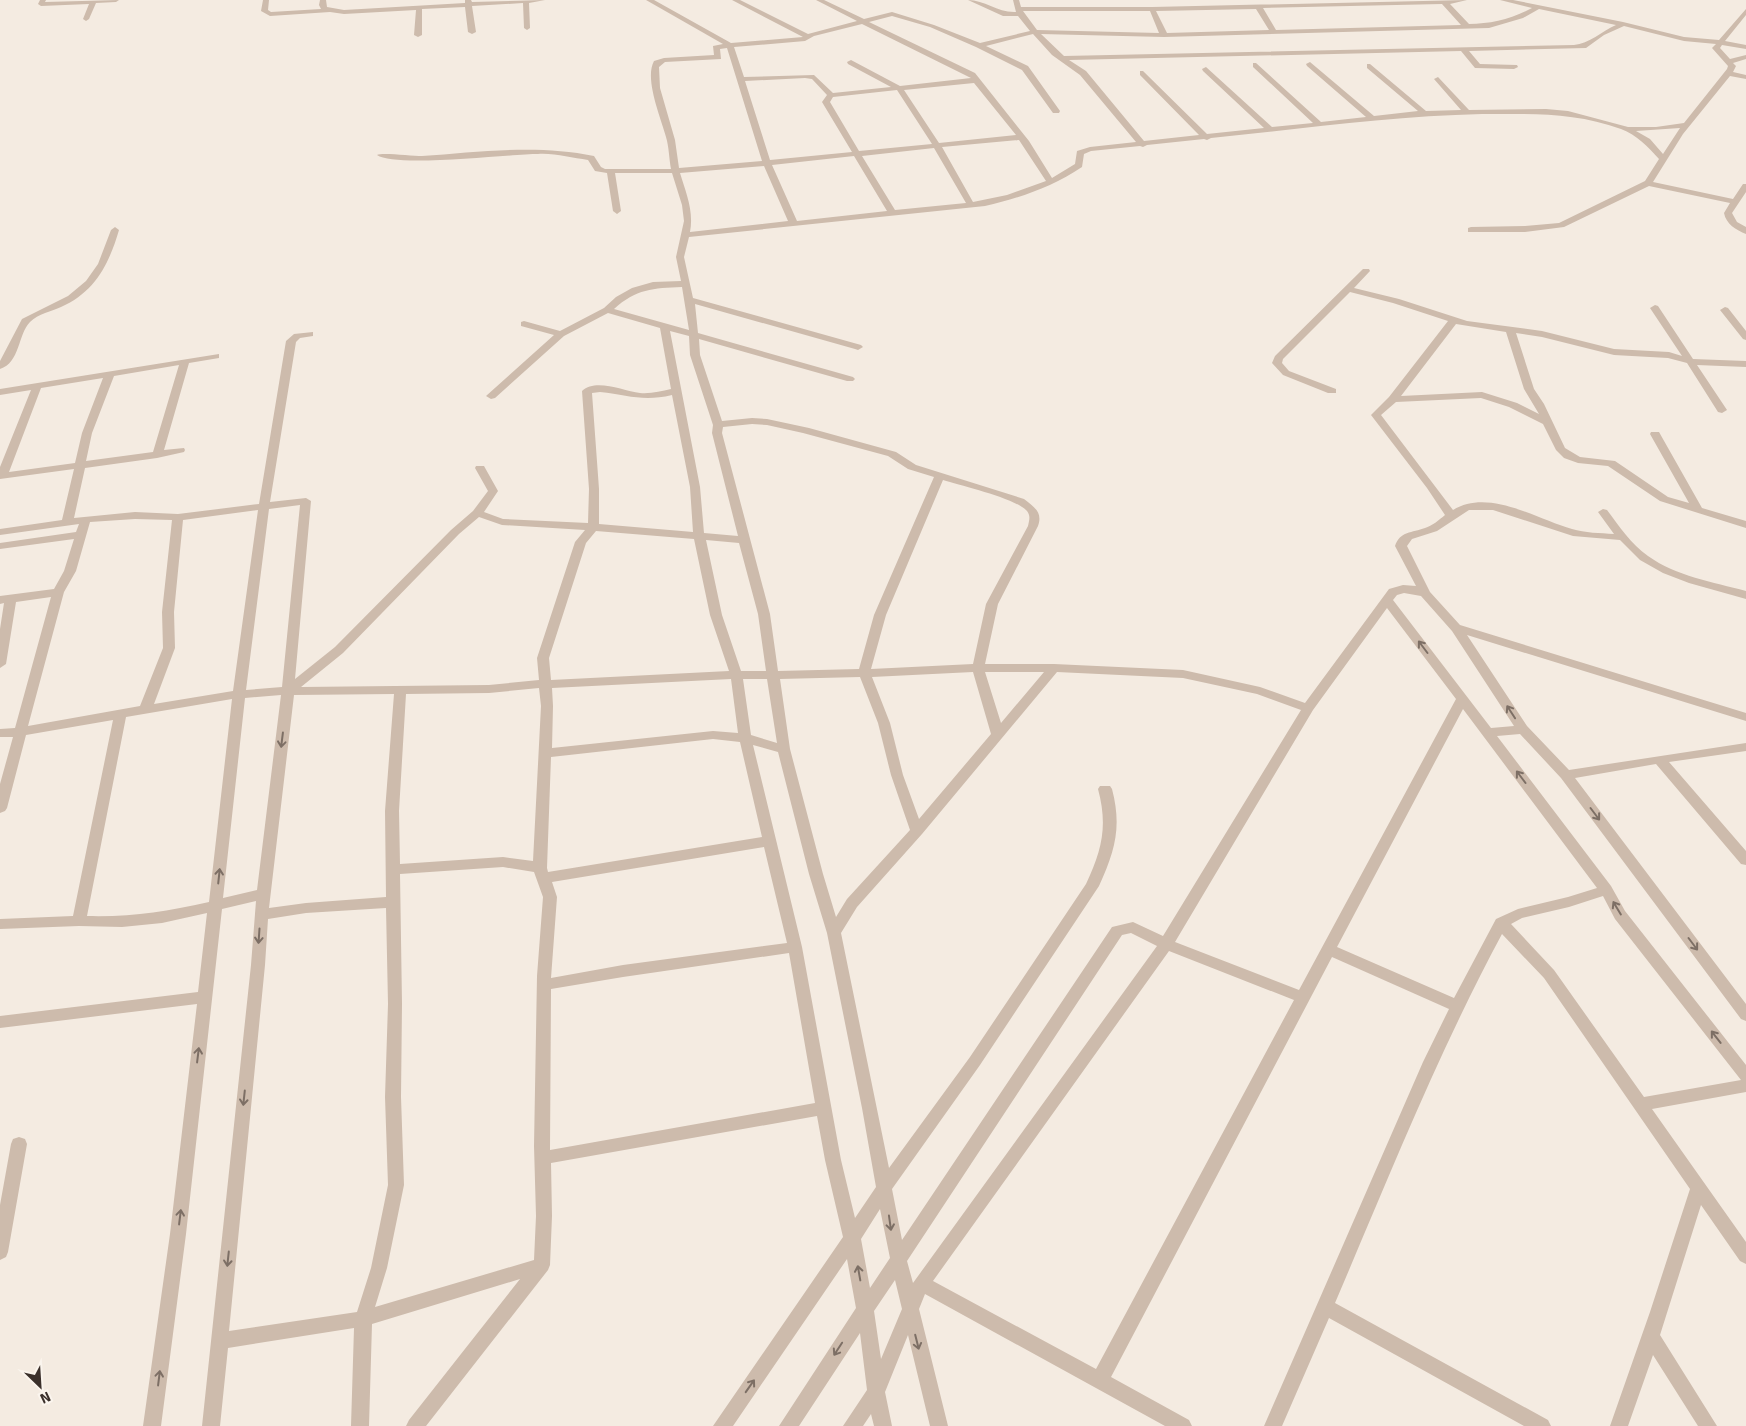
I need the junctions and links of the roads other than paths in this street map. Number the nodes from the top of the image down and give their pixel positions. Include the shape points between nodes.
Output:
1 (43, 0) edge
2 (116, 0) edge
3 (266, 0) edge
4 (323, 0) edge
5 (542, 0) edge
6 (735, 0) edge
7 (820, 0) edge
8 (971, 0) edge
9 (1016, 0) edge
10 (1074, 0) edge
11 (1125, 0) edge
12 (1180, 0) edge
13 (1424, 0) edge
14 (1464, 0) edge
15 (1503, 0) edge
16 (93, 1) edge
17 (526, 2) junction
18 (657, 2) edge
19 (1440, 2) junction
20 (469, 3) edge
21 (1241, 3) edge
22 (1292, 3) edge
23 (1258, 6) junction
24 (1538, 7) junction
25 (418, 8) junction
26 (1184, 8) junction
27 (1078, 9) junction
28 (1129, 9) junction
29 (1152, 9) junction
30 (327, 10) junction
31 (1746, 11) edge
32 (1019, 12) junction
33 (86, 19) dead end
34 (862, 21) junction
35 (1623, 24) junction
36 (1467, 27) junction
37 (527, 28) dead end
38 (1361, 30) junction
39 (472, 32) dead end
40 (1035, 32) junction
41 (1274, 32) junction
42 (418, 35) dead end
43 (1164, 35) junction
44 (808, 37) junction
45 (1366, 37) dead end
46 (1229, 43) junction
47 (1371, 44) dead end
48 (730, 45) junction
49 (979, 45) junction
50 (1718, 45) junction
51 (1746, 47) edge
52 (1462, 48) junction
53 (1376, 50) junction
54 (1746, 55) edge
55 (1062, 58) junction
56 (851, 62) dead end
57 (1729, 62) junction
58 (1310, 64) dead end
59 (1256, 65) dead end
60 (1370, 66) dead end
61 (1514, 66) dead end
62 (1206, 69) dead end
63 (1143, 72) dead end
64 (1728, 73) junction
65 (1746, 77) edge
66 (742, 79) junction
67 (1438, 79) dead end
68 (977, 80) junction
69 (899, 88) junction
70 (831, 95) junction
71 (1056, 111) dead end
72 (1466, 111) junction
73 (1424, 113) junction
74 (1373, 119) junction
75 (1320, 125) junction
76 (1686, 125) junction
77 (1625, 128) junction
78 (1271, 130) junction
79 (1021, 137) junction
80 (1207, 138) junction
81 (1143, 145) junction
82 (937, 146) junction
83 (858, 154) junction
84 (381, 155) dead end
85 (1663, 159) junction
86 (767, 163) junction
87 (611, 171) junction
88 (675, 171) junction
89 (1051, 182) junction
90 (1648, 182) junction
91 (1746, 186) edge
92 (1735, 202) junction
93 (1746, 202) edge
94 (970, 203) junction
95 (617, 211) dead end
96 (892, 213) junction
97 (793, 222) junction
98 (115, 230) dead end
99 (1471, 230) dead end
100 (1746, 230) edge
101 (686, 235) junction
102 (1366, 271) dead end
103 (685, 284) junction
104 (1349, 289) junction
105 (689, 300) junction
106 (1655, 308) dead end
107 (607, 310) junction
108 (1725, 310) dead end
109 (1454, 320) junction
110 (524, 324) dead end
111 (664, 325) junction
112 (1510, 330) junction
113 (694, 333) junction
114 (310, 334) dead end
115 (561, 334) junction
116 (1746, 337) edge
117 (858, 347) dead end
118 (216, 356) dead end
119 (185, 361) junction
120 (1692, 362) junction
121 (1746, 364) edge
122 (0, 366) edge
123 (110, 372) junction
124 (850, 379) dead end
125 (37, 386) junction
126 (675, 391) junction
127 (1332, 391) dead end
128 (0, 392) edge
129 (491, 396) dead end
130 (1393, 399) junction
131 (1722, 410) dead end
132 (1548, 422) junction
133 (718, 426) junction
134 (1654, 434) dead end
135 (180, 450) dead end
136 (158, 455) junction
137 (79, 465) junction
138 (480, 468) dead end
139 (1, 476) edge
140 (940, 477) junction
141 (264, 506) junction
142 (1698, 510) junction
143 (1603, 512) dead end
144 (477, 513) junction
145 (178, 517) junction
146 (1452, 517) junction
147 (84, 521) junction
148 (67, 523) junction
149 (1746, 524) edge
150 (593, 527) junction
151 (0, 532) edge
152 (81, 535) junction
153 (699, 535) junction
154 (1623, 537) junction
155 (745, 540) junction
156 (0, 546) edge
157 (58, 592) junction
158 (1425, 593) junction
159 (1745, 595) edge
160 (1387, 599) junction
161 (6, 600) edge
162 (1456, 628) junction
163 (0, 664) edge
164 (978, 668) junction
165 (1054, 668) junction
166 (864, 673) junction
167 (736, 675) junction
168 (772, 675) junction
169 (544, 684) junction
170 (288, 691) junction
171 (400, 691) junction
172 (239, 694) junction
173 (1462, 699) junction
174 (1308, 708) junction
175 (145, 710) junction
176 (120, 714) junction
177 (1746, 717) edge
178 (1523, 729) junction
179 (20, 732) junction
180 (1487, 733) junction
181 (0, 734) edge
182 (998, 736) junction
183 (745, 738) junction
184 (1746, 747) edge
185 (784, 749) junction
186 (544, 753) junction
187 (1659, 759) junction
188 (1566, 775) junction
189 (1105, 789) dead end
190 (0, 808) edge
191 (917, 831) junction
192 (770, 841) junction
193 (1746, 860) edge
194 (394, 869) junction
195 (542, 873) junction
196 (1606, 890) junction
197 (264, 894) junction
198 (394, 902) junction
199 (216, 906) junction
200 (261, 915) junction
201 (79, 921) junction
202 (1501, 923) junction
203 (0, 924) edge
204 (834, 933) junction
205 (1166, 944) junction
206 (795, 947) junction
207 (1329, 950) junction
208 (544, 985) junction
209 (205, 997) junction
210 (1304, 998) junction
211 (1740, 998) edge
212 (1458, 1006) junction
213 (1746, 1015) edge
214 (0, 1022) edge
215 (1746, 1076) edge
216 (1746, 1086) edge
217 (1640, 1104) junction
218 (824, 1108) junction
219 (19, 1144) dead end
220 (542, 1158) junction
221 (885, 1186) junction
222 (1699, 1187) junction
223 (852, 1238) junction
224 (0, 1252) edge
225 (1746, 1256) edge
226 (899, 1260) junction
227 (542, 1265) junction
228 (921, 1283) junction
229 (1325, 1307) junction
230 (865, 1308) junction
231 (909, 1309) junction
232 (363, 1319) junction
233 (1650, 1335) junction
234 (220, 1341) junction
235 (1099, 1381) junction
236 (876, 1392) junction
237 (152, 1426) edge
238 (211, 1426) edge
239 (360, 1426) edge
240 (415, 1426) edge
241 (722, 1426) edge
242 (788, 1426) edge
243 (852, 1426) edge
244 (883, 1426) edge
245 (939, 1426) edge
246 (1183, 1426) edge
247 (1273, 1426) edge
248 (1542, 1426) edge
249 (1619, 1426) edge
250 (1708, 1426) edge

1 - 16 street via 41,4
2 - 16 street
3 - 30 street via 264,11 270,14
4 - 30 street via 322,8
5 - 17 street
6 - 44 street
7 - 34 street
8 - 32 street via 1006,15
9 - 32 street
10 - 27 street
11 - 28 street
12 - 26 street
13 - 19 street
14 - 19 street
15 - 24 street
16 - 33 street
17 - 20 street
17 - 37 street
18 - 48 street
19 - 22 street
19 - 36 street
20 - 25 street
20 - 39 street
21 - 23 street
21 - 26 street
22 - 23 street
23 - 41 street
24 - 35 street
24 - 36 street via 1508,22
25 - 30 street
25 - 42 street
26 - 29 street
27 - 28 street
27 - 32 street
28 - 29 street
29 - 43 street
31 - 50 street
32 - 40 street
34 - 44 street
34 - 49 street via 892,14
34 - 68 street via 966,71
35 - 50 street
35 - 52 street via 1586,46
36 - 38 street
38 - 41 street
38 - 45 street
40 - 43 street
40 - 49 street
40 - 55 street
41 - 46 street
43 - 46 street
44 - 48 street
46 - 53 street
46 - 55 street
47 - 53 street
48 - 66 street
48 - 88 street via 716,48 718,57 664,60 656,67 656,88 671,140
49 - 71 street via 1025,68
50 - 51 street
50 - 54 street
50 - 57 street via 1717,51
52 - 53 street
52 - 61 street via 1478,66
54 - 57 street
55 - 81 street via 1083,73
56 - 69 street
57 - 64 street via 1732,66
58 - 74 street
59 - 75 street
60 - 73 street
62 - 78 street
63 - 80 street
64 - 65 street
64 - 76 street
66 - 70 street via 814,77
66 - 86 street
67 - 72 street
68 - 69 street
68 - 79 street
69 - 70 street
69 - 82 street
70 - 83 street via 826,102
72 - 73 street
72 - 77 street via 1558,112
73 - 74 street
74 - 75 street
75 - 78 street
76 - 77 street via 1656,129
76 - 85 street
77 - 85 street via 1647,141
78 - 80 street
79 - 82 street
79 - 89 street
80 - 81 street
81 - 89 street via 1080,153 1079,165
82 - 83 street
82 - 94 street
83 - 86 street
83 - 96 street
84 - 87 street via 407,159 551,151 591,158 598,170
85 - 90 street
86 - 88 street
86 - 97 street
87 - 88 street
87 - 95 street
88 - 101 street via 686,205
89 - 94 street via 1003,199
90 - 92 street
90 - 99 street via 1561,225
91 - 92 street
92 - 93 street
92 - 100 street via 1728,218
94 - 96 street
96 - 97 street
97 - 101 street
98 - 122 street via 108,255 88,286 66,301 27,318 8,360
101 - 103 street via 680,257
102 - 104 street
103 - 105 street
103 - 107 street via 653,285 635,290
104 - 109 street
104 - 127 street via 1278,358 1277,363 1286,373
105 - 113 street
105 - 117 street
106 - 120 street
107 - 111 street
107 - 115 street
108 - 116 street
109 - 112 street
109 - 130 street
110 - 115 street
111 - 113 street
111 - 126 street
112 - 120 street via 1542,334 1614,352 1669,355
112 - 132 street via 1527,384
113 - 124 street
113 - 133 street via 695,355
114 - 141 street via 297,336 292,341
115 - 129 street
118 - 119 street
119 - 123 street
119 - 136 street
120 - 121 street
120 - 131 street
123 - 125 street
123 - 137 street via 87,433
125 - 128 street
125 - 139 street
126 - 150 street via 647,396 598,388 588,390
126 - 153 street via 695,487
130 - 132 street via 1482,395
130 - 146 street via 1376,415
132 - 142 street via 1561,450 1568,456 1611,463 1664,499
133 - 140 street via 752,421 805,430 892,454 912,467
133 - 155 street via 726,475
134 - 142 street
135 - 136 street
136 - 137 street
137 - 139 street
137 - 148 street
138 - 144 street via 493,491
140 - 164 street via 1020,501 1034,511 1033,526 992,604
140 - 166 street via 880,615
141 - 145 street
141 - 170 street via 306,501
141 - 172 street
142 - 149 street
143 - 154 street
144 - 150 street via 502,522
144 - 170 street via 339,650
145 - 147 street via 159,514
145 - 175 street via 168,612 169,648
146 - 154 street via 1467,507 1486,506 1583,536
146 - 158 street via 1402,540 1401,546
147 - 148 street
147 - 152 street
148 - 151 street
150 - 153 street
150 - 169 street via 581,542 557,613 543,658
152 - 156 street
152 - 157 street via 70,571
153 - 155 street
153 - 167 street via 716,615
154 - 159 street via 1644,558 1658,566
155 - 168 street via 764,614
157 - 161 street
157 - 179 street
158 - 160 street via 1403,589 1393,592
158 - 162 street
173 -> 160 street
160 - 174 street
161 - 163 street
162 - 177 street
178 -> 162 street
164 - 165 street
164 - 166 street
164 - 182 street
165 - 174 street via 1183,674 1260,691
165 - 182 street
166 - 168 street
166 - 191 street via 884,723 897,775
167 - 168 street
167 - 169 street
167 - 183 street
168 - 185 street
169 - 171 street
169 - 186 street via 547,706
170 - 171 street
170 - 172 street
170 -> 197 street
171 - 194 street via 392,811
172 - 175 street
199 -> 172 street
173 - 180 street
173 - 207 street
174 - 205 street
175 - 176 street
176 - 179 street
176 - 201 street
178 - 180 street
178 - 188 street
179 - 181 street
179 - 190 street
196 -> 180 street
182 - 191 street
183 - 185 street
183 - 186 street via 692,736
183 - 192 street
184 - 187 street
185 - 204 street
186 - 195 street
187 - 188 street
187 - 193 street
188 -> 211 street
189 - 221 street via 1110,807 1111,834 1106,856 1092,886 975,1061
191 - 204 street via 852,903
192 - 195 street
192 - 206 street
194 - 195 street via 503,862 520,863
194 - 198 street
195 - 208 street via 550,897
196 - 202 street via 1518,914
215 -> 196 street via 1620,915
197 - 199 street
197 - 200 street
198 - 200 street via 306,908
198 - 232 street via 396,1185 379,1268
199 - 201 street via 162,918 122,922
199 - 209 street
200 -> 234 street
201 - 203 street
202 - 212 street
202 - 217 street via 1549,974
204 - 221 street
205 - 210 street
205 - 226 street via 1133,927 1117,931
205 - 228 street
206 - 208 street
206 - 218 street
207 - 210 street
207 - 212 street
208 - 220 street
209 - 214 street
237 -> 209 street
210 - 235 street
211 - 213 street
212 - 229 street
216 - 217 street
217 - 222 street
218 - 220 street
218 - 223 street
219 - 224 street
220 - 227 street
221 - 223 street
221 -> 226 street
222 - 225 street
222 - 233 street
230 -> 223 street
241 -> 223 street
226 - 230 street
226 - 231 street
227 - 232 street
227 - 240 street
228 - 231 street
228 - 235 street
229 - 247 street
229 - 248 street
230 - 236 street
230 -> 242 street
231 - 236 street
231 -> 245 street
232 - 234 street
232 - 239 street
233 - 249 street
233 - 250 street
234 - 238 street
235 - 246 street
236 - 243 street
236 - 244 street

